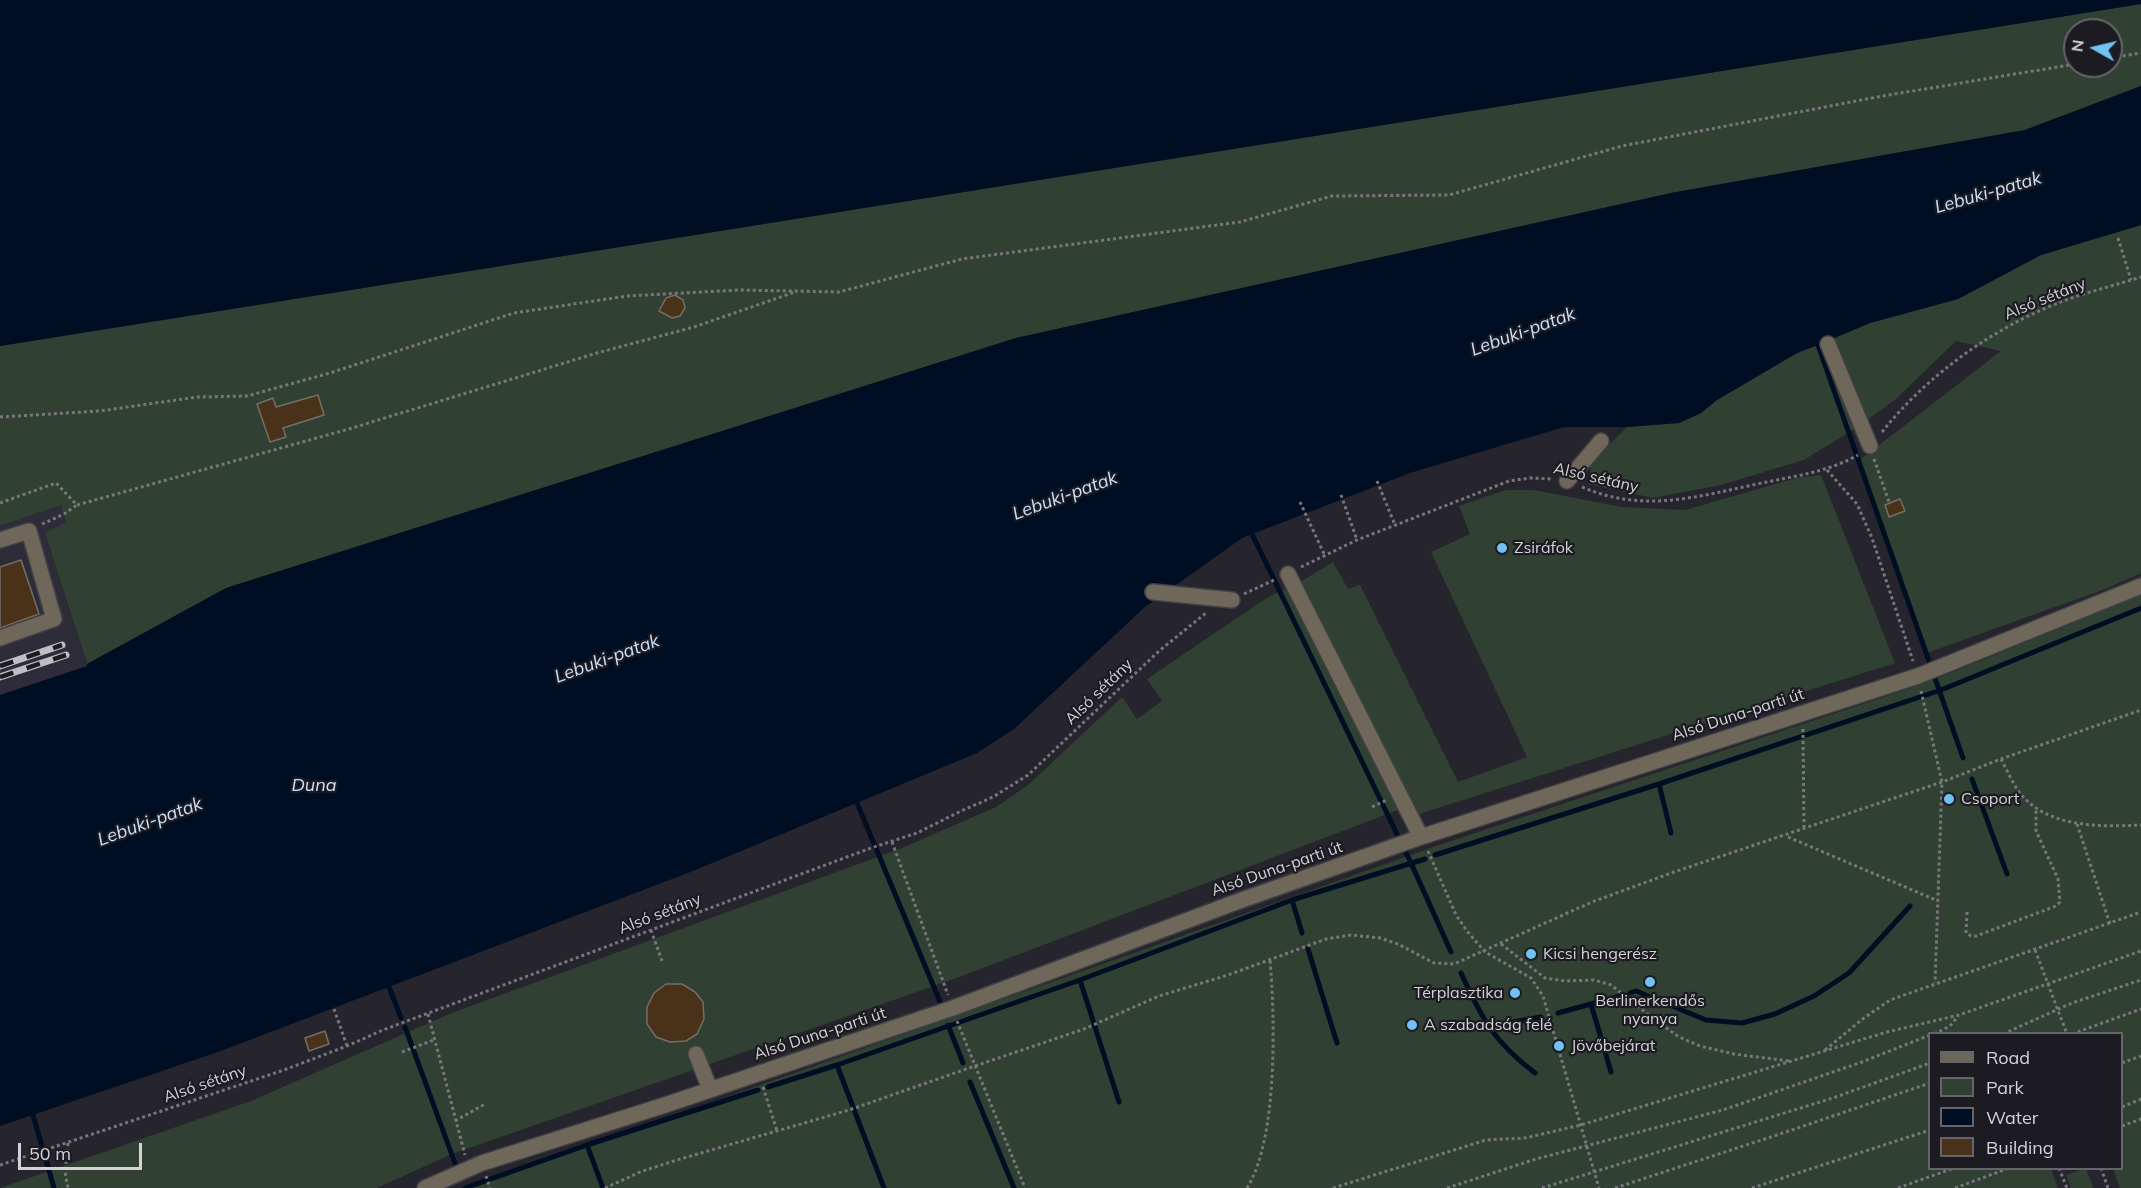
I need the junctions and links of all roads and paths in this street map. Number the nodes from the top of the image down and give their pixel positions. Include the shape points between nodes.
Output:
1 (2141, 53) edge
2 (2123, 56) edge
3 (2063, 66) edge
4 (2118, 238) dead end
5 (2141, 277) edge
6 (2131, 280) junction
7 (796, 291) junction
8 (1828, 344) dead end
9 (0, 417) edge
10 (1600, 441) dead end
11 (1870, 446) junction
12 (1852, 459) dead end
13 (1827, 470) junction
14 (1377, 481) dead end
15 (1567, 481) junction
16 (1341, 495) dead end
17 (0, 502) edge
18 (1300, 502) dead end
19 (1889, 502) dead end
20 (77, 505) junction
21 (1395, 525) junction
22 (29, 531) junction
23 (0, 540) edge
24 (1357, 540) junction
25 (1325, 555) junction
26 (1288, 574) joint
27 (1270, 582) dead end
28 (2141, 586) edge
29 (1153, 592) dead end
30 (1232, 600) junction
31 (0, 638) edge
32 (1928, 673) junction
33 (1922, 693) dead end
34 (2141, 710) edge
35 (1803, 731) dead end
36 (2001, 759) junction
37 (1942, 782) junction
38 (1389, 799) dead end
39 (1373, 806) dead end
40 (2036, 807) junction
41 (2077, 824) junction
42 (2141, 825) edge
43 (1804, 830) junction
44 (1786, 836) junction
45 (892, 842) junction
46 (1408, 842) junction
47 (1432, 861) dead end
48 (1938, 900) junction
49 (1967, 912) dead end
50 (2141, 912) edge
51 (2110, 924) junction
52 (651, 930) junction
53 (1501, 944) junction
54 (2036, 950) junction
55 (2141, 951) edge
56 (1485, 952) junction
57 (1270, 960) junction
58 (662, 961) dead end
59 (2141, 980) edge
60 (1935, 983) junction
61 (2049, 985) junction
62 (953, 1008) junction
63 (334, 1009) dead end
64 (2141, 1009) edge
65 (2058, 1010) junction
66 (428, 1014) junction
67 (1959, 1015) junction
68 (959, 1025) dead end
69 (1938, 1032) edge
70 (2008, 1032) edge
71 (2066, 1032) edge
72 (2078, 1032) edge
73 (1928, 1035) edge
74 (434, 1040) junction
75 (347, 1046) junction
76 (1824, 1051) junction
77 (402, 1052) dead end
78 (696, 1054) dead end
79 (2141, 1056) edge
80 (1791, 1061) junction
81 (2123, 1062) edge
82 (1928, 1063) edge
83 (975, 1066) junction
84 (759, 1073) junction
85 (1928, 1083) edge
86 (710, 1089) junction
87 (2141, 1099) edge
88 (485, 1104) dead end
89 (2123, 1106) edge
90 (2141, 1119) edge
91 (455, 1121) junction
92 (1581, 1125) junction
93 (2123, 1125) edge
94 (1928, 1130) edge
95 (777, 1131) junction
96 (68, 1143) junction
97 (1587, 1146) junction
98 (0, 1165) edge
99 (469, 1168) junction
100 (1948, 1170) edge
101 (2004, 1170) edge
102 (2060, 1170) edge
103 (2102, 1170) edge
104 (1594, 1172) junction
105 (486, 1177) dead end
106 (68, 1188) edge
107 (425, 1188) edge
108 (490, 1188) edge
109 (605, 1188) edge
110 (1025, 1188) edge
111 (1247, 1188) edge
112 (1333, 1188) edge
113 (1447, 1188) edge
114 (1542, 1188) edge
115 (1599, 1188) edge
116 (1615, 1188) edge
117 (1752, 1188) edge
118 (1898, 1188) edge
119 (1956, 1188) edge
120 (2067, 1188) edge
121 (2108, 1188) edge

1 - 2 path
3 - 7 path via 1622,146 1449,195 1332,196 1240,222 962,259 839,292
4 - 6 path
5 - 6 path, Alsó sétány
6 - 11 path, Alsó sétány via 2066,300 2007,325 1955,362 1899,410
7 - 9 path via 627,296 526,311 247,396 197,397 100,411
7 - 20 path via 694,327
8 - 11 street
10 - 15 street
11 - 19 path
12 - 13 path, Alsó sétány
13 - 15 path, Alsó sétány via 1677,501 1633,501
13 - 32 path via 1857,504
14 - 21 path
15 - 21 path, Alsó sétány via 1509,481
16 - 24 path
17 - 20 path via 56,483
18 - 25 path
20 - 22 path
21 - 24 path, Alsó sétány
22 - 23 street
22 - 31 street via 54,619
24 - 25 path, Alsó sétány
25 - 26 path, Alsó sétány
26 - 46 street
27 - 30 path, Alsó sétány
28 - 32 street, Alsó Duna-parti út
29 - 30 street
30 - 45 path, Alsó sétány via 1201,615 1028,774 993,797
32 - 46 street, Alsó Duna-parti út
33 - 37 path
34 - 36 path
35 - 43 path
36 - 37 path
36 - 40 path via 2020,793
37 - 43 path
37 - 48 path
38 - 39 path
40 - 41 path via 2055,819
40 - 49 path via 2036,831 2058,879 2060,902 1976,936 1966,933
41 - 42 path
41 - 51 path
43 - 44 path
44 - 48 path
44 - 53 path via 1592,902
45 - 52 path, Alsó sétány
45 - 62 path
46 - 62 street, Alsó Duna-parti út
47 - 56 path via 1456,915
48 - 60 path
50 - 51 path
51 - 54 path
52 - 58 path
52 - 66 path, Alsó sétány
53 - 56 path
53 - 80 path via 1545,978 1594,980 1611,985 1679,1037 1700,1046
54 - 60 path
54 - 61 path
55 - 61 path
56 - 57 path via 1454,964 1434,963 1398,944 1351,935 1326,939
56 - 92 path via 1531,978 1543,996
57 - 83 path via 1160,996 1084,1029
57 - 111 path via 1273,1033 1266,1131 1261,1157
59 - 65 path
60 - 76 path via 1890,1000
61 - 65 path
61 - 67 path
62 - 84 street, Alsó Duna-parti út
63 - 75 path
64 - 72 path
65 - 70 path
65 - 71 path
66 - 74 path
66 - 75 path, Alsó sétány
67 - 69 path
67 - 76 path
68 - 83 path
73 - 97 path via 1733,1107
74 - 77 path
74 - 91 path
75 - 96 path, Alsó sétány
76 - 80 path
78 - 86 street
79 - 81 path
80 - 92 path
82 - 104 path via 1833,1098
83 - 95 path
83 - 110 path
84 - 86 street, Alsó Duna-parti út
84 - 95 path
85 - 116 path
86 - 99 street, Alsó Duna-parti út
87 - 89 path
88 - 91 path
90 - 93 path
91 - 99 path
92 - 97 path
92 - 112 path via 1525,1138 1486,1140
94 - 117 path
95 - 109 path via 640,1172
96 - 98 path, Alsó sétány
96 - 106 path
97 - 104 path
97 - 113 path
99 - 107 street, Alsó Duna-parti út
100 - 118 path
101 - 119 path
102 - 120 path
103 - 121 path
104 - 114 path
104 - 115 path
105 - 108 path

